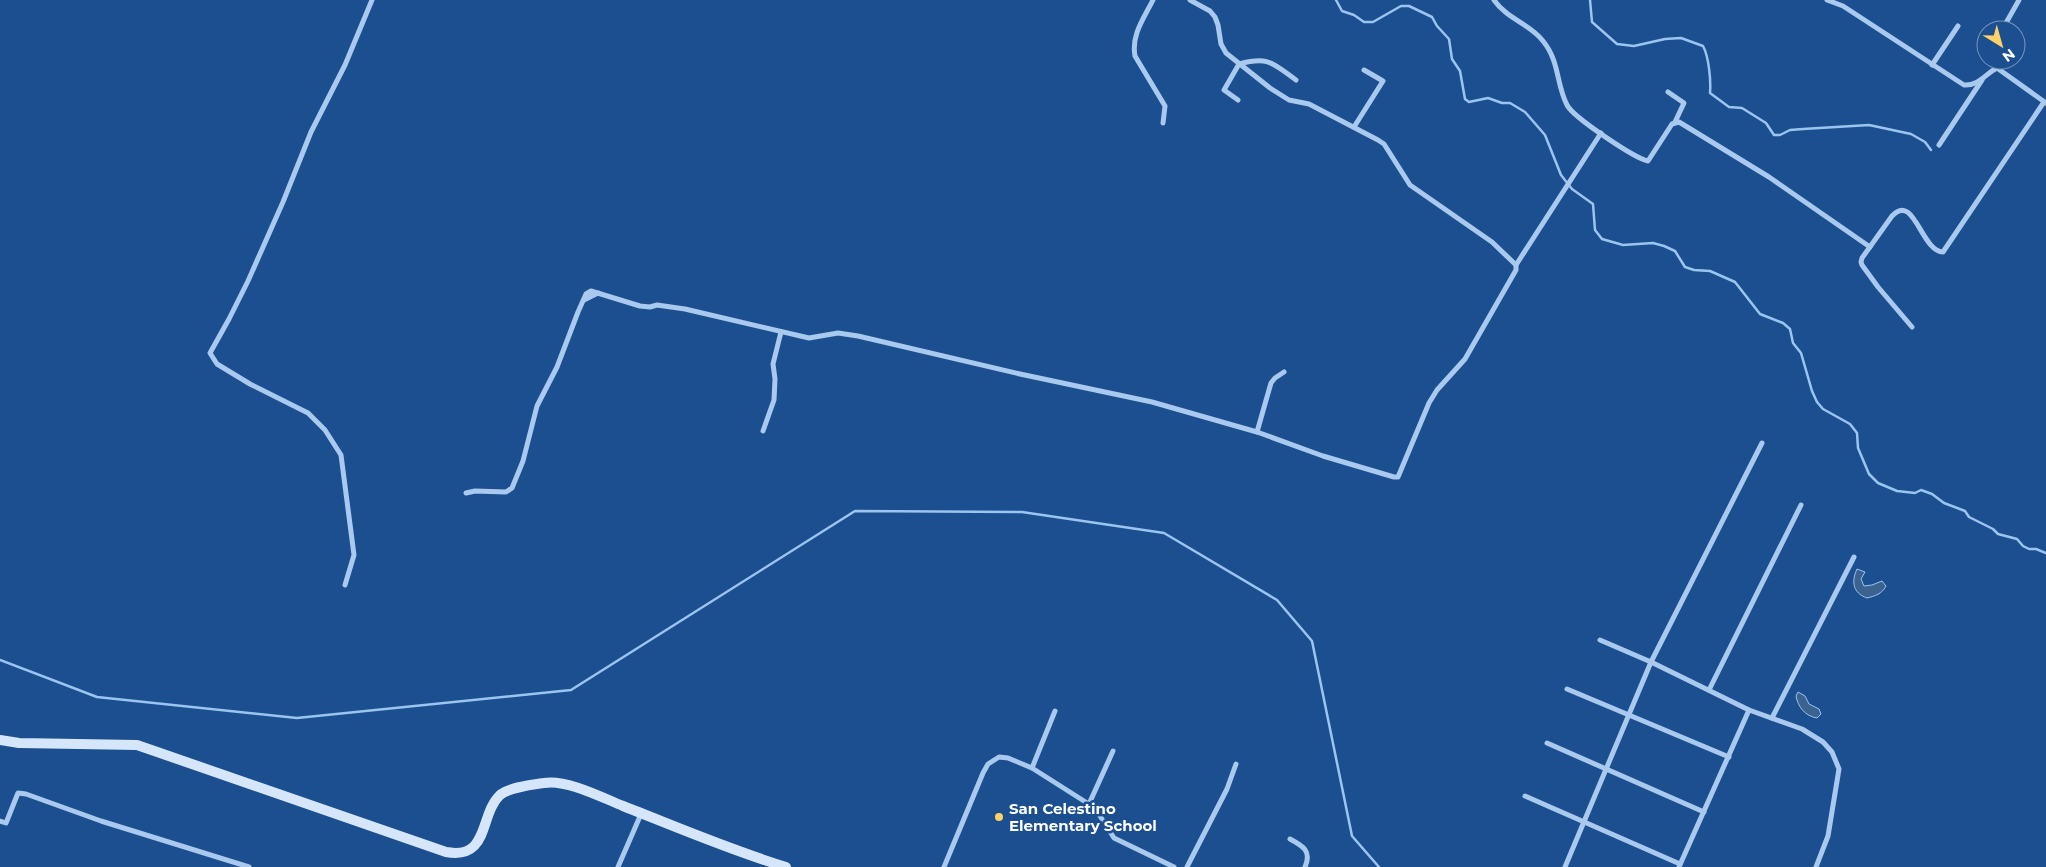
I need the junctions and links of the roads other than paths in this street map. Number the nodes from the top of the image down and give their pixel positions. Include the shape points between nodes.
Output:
1 (372, 0) edge
2 (1153, 0) edge
3 (1190, 0) edge
4 (1494, 0) edge
5 (1827, 0) edge
6 (2019, 0) edge
7 (2008, 20) edge
8 (1958, 26) dead end
9 (1239, 64) junction
10 (1932, 65) junction
11 (1364, 70) dead end
12 (1994, 70) edge
13 (2000, 70) edge
14 (1982, 79) junction
15 (1296, 80) dead end
16 (1668, 92) dead end
17 (1238, 100) dead end
18 (2045, 102) edge
19 (1675, 122) junction
20 (1163, 123) dead end
21 (1354, 127) junction
22 (1601, 133) junction
23 (1939, 145) dead end
24 (1870, 247) junction
25 (1516, 265) junction
26 (1912, 327) dead end
27 (781, 332) junction
28 (1284, 372) dead end
29 (763, 431) dead end
30 (1257, 432) junction
31 (1762, 443) dead end
32 (466, 493) dead end
33 (1801, 505) dead end
34 (1854, 557) dead end
35 (345, 585) dead end
36 (1600, 640) dead end
37 (1651, 662) junction
38 (1566, 689) dead end
39 (1709, 690) junction
40 (1750, 710) junction
41 (1055, 711) dead end
42 (1628, 715) junction
43 (1772, 718) junction
44 (0, 740) edge
45 (1547, 743) dead end
46 (1113, 751) dead end
47 (1728, 757) junction
48 (1236, 764) dead end
49 (1032, 768) junction
50 (1606, 769) junction
51 (1525, 796) dead end
52 (1089, 804) junction
53 (1704, 812) junction
54 (641, 813) junction
55 (0, 822) edge
56 (1583, 822) junction
57 (1290, 839) dead end
58 (1680, 866) edge
59 (249, 867) edge
60 (618, 867) edge
61 (786, 867) edge
62 (944, 867) edge
63 (1174, 867) edge
64 (1187, 867) edge
65 (1305, 867) edge
66 (1565, 867) edge
67 (1816, 867) edge

1 - 35 street via 346,65 311,132 252,272 210,353 217,364 308,413 325,430 341,455 354,542 354,555
2 - 20 street via 1134,38 1133,47 1134,56 1165,106
3 - 9 street via 1215,17 1226,53
4 - 22 street via 1505,13 1542,39 1555,62 1566,103 1572,112
5 - 10 street via 1843,6
6 - 7 street
8 - 10 street
9 - 15 street via 1264,60
9 - 17 street via 1224,90
9 - 21 street via 1289,100 1309,104
10 - 14 street via 1964,85
11 - 21 street via 1383,81
12 - 14 street
13 - 18 street
14 - 23 street
16 - 19 street via 1684,103
18 - 24 street via 1943,252 1934,250 1918,224 1902,209 1892,216
19 - 22 street via 1648,161
19 - 24 street via 1680,122 1768,178
21 - 25 street via 1384,144 1410,185 1492,242
22 - 25 street
24 - 26 street via 1862,258 1862,265
25 - 30 street via 1465,359 1429,403 1398,477
27 - 29 street via 772,364 774,400
27 - 30 street via 809,338 838,333 858,336 1152,402
27 - 32 street via 685,309 640,306 591,291 586,294 550,383 537,406 530,440 512,488 506,492
28 - 30 street via 1271,383
31 - 37 street
33 - 39 street
34 - 43 street
36 - 37 street
37 - 39 street
37 - 42 street
38 - 42 street
39 - 40 street
40 - 43 street
40 - 47 street
41 - 49 street
42 - 47 street
42 - 50 street
43 - 67 street via 1815,736 1832,752 1839,769 1828,836
44 - 54 main road via 137,745 456,854 474,847 500,796 544,782 567,785
45 - 50 street
46 - 52 street
47 - 53 street
48 - 64 street
49 - 52 street
49 - 62 street via 999,757 988,764
50 - 53 street
50 - 56 street
51 - 56 street
52 - 63 street via 1098,812 1114,838
53 - 58 street
54 - 60 street
54 - 61 main road
55 - 59 street via 6,823 18,793 26,794
56 - 58 street
56 - 66 street
57 - 65 street via 1307,852 1309,858

